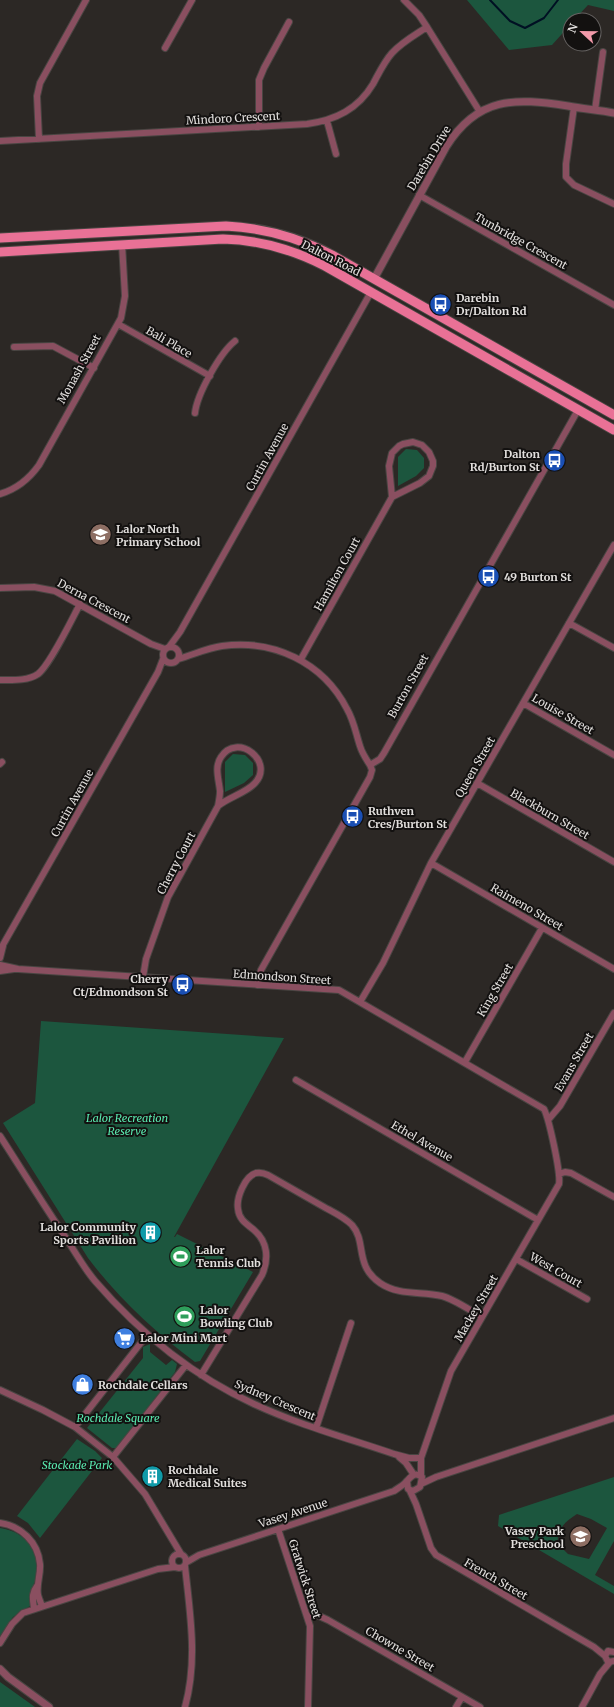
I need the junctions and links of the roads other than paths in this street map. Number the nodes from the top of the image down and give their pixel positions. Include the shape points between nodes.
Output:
1 (86, 0) edge
2 (192, 0) edge
3 (404, 0) edge
4 (289, 22) dead end
5 (427, 27) junction
6 (165, 48) dead end
7 (603, 52) dead end
8 (574, 107) junction
9 (594, 110) junction
10 (480, 112) junction
11 (614, 113) edge
12 (327, 121) junction
13 (259, 127) junction
14 (39, 139) junction
15 (0, 141) edge
16 (336, 154) dead end
17 (419, 195) junction
18 (614, 204) edge
19 (121, 231) junction
20 (0, 238) edge
21 (122, 244) junction
22 (0, 252) edge
23 (374, 279) junction
24 (371, 292) junction
25 (614, 305) edge
26 (118, 324) junction
27 (235, 341) dead end
28 (14, 347) dead end
29 (94, 368) junction
30 (210, 376) junction
31 (585, 398) junction
32 (578, 410) junction
33 (195, 413) dead end
34 (614, 415) edge
35 (614, 430) edge
36 (0, 494) edge
37 (392, 497) junction
38 (614, 546) edge
39 (0, 588) edge
40 (80, 604) junction
41 (569, 623) junction
42 (614, 648) edge
43 (169, 651) junction
44 (195, 654) junction
45 (178, 659) junction
46 (301, 659) junction
47 (170, 664) junction
48 (158, 672) junction
49 (1, 680) edge
50 (523, 703) junction
51 (614, 755) edge
52 (370, 765) junction
53 (477, 783) junction
54 (218, 806) junction
55 (614, 862) edge
56 (431, 863) junction
57 (542, 928) junction
58 (2, 947) edge
59 (0, 958) edge
60 (0, 964) edge
61 (18, 969) junction
62 (614, 969) edge
63 (0, 971) edge
64 (143, 977) junction
65 (257, 985) junction
66 (360, 1002) junction
67 (614, 1013) edge
68 (465, 1062) junction
69 (296, 1080) dead end
70 (548, 1120) junction
71 (0, 1136) edge
72 (559, 1174) junction
73 (614, 1197) edge
74 (538, 1220) junction
75 (516, 1259) junction
76 (587, 1299) dead end
77 (482, 1317) junction
78 (351, 1323) dead end
79 (147, 1335) junction
80 (186, 1365) junction
81 (201, 1375) junction
82 (0, 1390) edge
83 (614, 1418) edge
84 (75, 1427) junction
85 (316, 1428) junction
86 (394, 1454) junction
87 (113, 1457) junction
88 (421, 1458) junction
89 (410, 1477) junction
90 (421, 1481) junction
91 (409, 1490) junction
92 (394, 1491) junction
93 (416, 1504) junction
94 (0, 1523) edge
95 (278, 1529) junction
96 (172, 1541) junction
97 (173, 1558) junction
98 (184, 1560) junction
99 (176, 1568) junction
100 (158, 1569) junction
101 (186, 1582) junction
102 (38, 1584) junction
103 (42, 1606) junction
104 (34, 1609) junction
105 (307, 1616) junction
106 (1, 1641) edge
107 (611, 1656) edge
108 (0, 1669) edge
109 (0, 1675) edge
110 (8, 1677) junction
111 (462, 1697) junction
112 (49, 1707) edge
113 (185, 1707) edge
114 (308, 1707) edge
115 (456, 1707) edge
116 (480, 1707) edge
117 (582, 1707) edge

1 - 14 street via 40,83 37,96
2 - 6 street
3 - 5 street
4 - 13 street via 259,80
5 - 10 street
5 - 12 street, Mindoro Crescent via 393,52 366,94 354,107 345,114
7 - 9 street
8 - 9 street, Darebin Drive
8 - 10 street, Darebin Drive via 521,101 498,105
8 - 18 street via 566,177 574,185
9 - 11 street, Darebin Drive
10 - 17 street, Darebin Drive via 453,136
12 - 13 street, Mindoro Crescent
12 - 16 street
13 - 14 street, Mindoro Crescent
14 - 15 street, Mindoro Crescent
17 - 23 street, Darebin Drive
17 - 25 street, Tunbridge Crescent
19 - 20 main road, Dalton Road
19 - 21 main road, Monash Street
19 - 23 main road, Dalton Road via 226,226 263,229 305,242
21 - 22 main road, Dalton Road
21 - 24 main road, Dalton Road via 223,239 270,244 308,257
21 - 26 street, Monash Street via 125,296
23 - 31 main road, Dalton Road
24 - 32 main road, Dalton Road
24 - 43 street, Curtin Avenue
26 - 29 street, Monash Street
26 - 30 street, Bali Place
27 - 30 street via 222,354
28 - 29 street via 53,346
29 - 36 street, Monash Street via 32,474 17,487
30 - 33 street via 197,401
31 - 32 main road, Burton Street
31 - 34 main road, Dalton Road
32 - 35 main road, Dalton Road
32 - 52 street, Burton Street via 384,753
37 - 37 street via 389,466 392,454 398,446 408,442 422,445 433,461 429,476
37 - 46 street, Hamilton Court
38 - 41 street, Queen Street
39 - 40 street, Derna Crescent via 45,588
40 - 43 street, Derna Crescent via 151,644
40 - 49 street via 38,674 27,678
41 - 42 street
41 - 50 street, Queen Street
43 - 44 street
43 - 45 street
43 - 47 street, Derna Crescent
43 - 48 street, Curtin Avenue
44 - 45 street, Curtin Avenue
44 - 46 street, Curtin Avenue via 221,646 254,645
45 - 47 street, Curtin Avenue
46 - 52 street, Curtin Avenue via 323,676 341,698
47 - 48 street, Curtin Avenue
48 - 58 street, Curtin Avenue
50 - 51 street, Louise Street
50 - 53 street, Queen Street
52 - 65 street via 370,777 261,970
53 - 55 street, Blackburn Street
53 - 56 street, Queen Street
54 - 54 street, Cherry Court via 220,758 238,747 250,750 260,763 257,781
54 - 64 street, Cherry Court via 168,897 146,959
56 - 57 street, Raimeno Street
56 - 66 street, Queen Street via 383,962
57 - 62 street, Raimeno Street
57 - 68 street, King Street
58 - 59 street, Curtin Avenue
60 - 61 street, Edmondson Street
60 - 63 street
61 - 63 street, Edmondson Street
61 - 64 street, Edmondson Street
64 - 65 street, Edmondson Street
65 - 66 street, Edmondson Street via 339,990
66 - 68 street, Edmondson Street
67 - 70 street, Evans Street via 560,1106
68 - 70 street, Edmondson Street via 541,1107
69 - 74 street, Ethel Avenue
70 - 72 street, Edmondson Street
71 - 79 street, Sydney Crescent via 47,1212 94,1280
72 - 73 street via 571,1173
72 - 74 street, Mackey Street via 558,1187
74 - 75 street, Mackey Street
75 - 76 street, West Court
75 - 77 street, Mackey Street
77 - 81 street via 442,1296 402,1292 380,1284 364,1265 358,1236 352,1225 260,1172 248,1179 239,1198 238,1209 242,1220 262,1239 267,1252 267,1263
77 - 88 street, Mackey Street via 451,1372
78 - 85 street
79 - 80 street, Sydney Crescent
79 - 84 street
80 - 81 street, Sydney Crescent
80 - 87 street
81 - 85 street, Sydney Crescent via 254,1404
82 - 84 street
83 - 90 street
84 - 87 street
85 - 86 street, Sydney Crescent
86 - 88 street, Sydney Crescent
86 - 89 street, Sydney Crescent via 406,1463
87 - 96 street via 145,1494
88 - 89 street, Mackey Street
88 - 90 street, Mackey Street
89 - 90 street via 416,1475
89 - 91 street, French Street
89 - 92 street, Vasey Avenue
90 - 91 street, Vasey Avenue
90 - 93 street, French Street
91 - 92 street, Vasey Avenue
91 - 93 street, French Street
92 - 95 street, Vasey Avenue
93 - 107 street, French Street via 436,1556
94 - 102 street via 22,1532 34,1546 40,1564
95 - 98 street, Vasey Avenue
95 - 105 street, Gratwick Street
96 - 97 street
96 - 98 street
97 - 98 street
97 - 99 street
97 - 100 street
98 - 99 street
98 - 101 street
99 - 100 street
99 - 101 street
100 - 103 street
101 - 113 street via 193,1643
102 - 103 street
102 - 104 street via 32,1598
103 - 104 street
104 - 106 street via 20,1616
105 - 111 street, Chowne Street via 328,1620
105 - 114 street, Gratwick Street via 310,1632
107 - 117 street
108 - 110 street
109 - 110 street
110 - 112 street
111 - 115 street
111 - 116 street, Chowne Street

